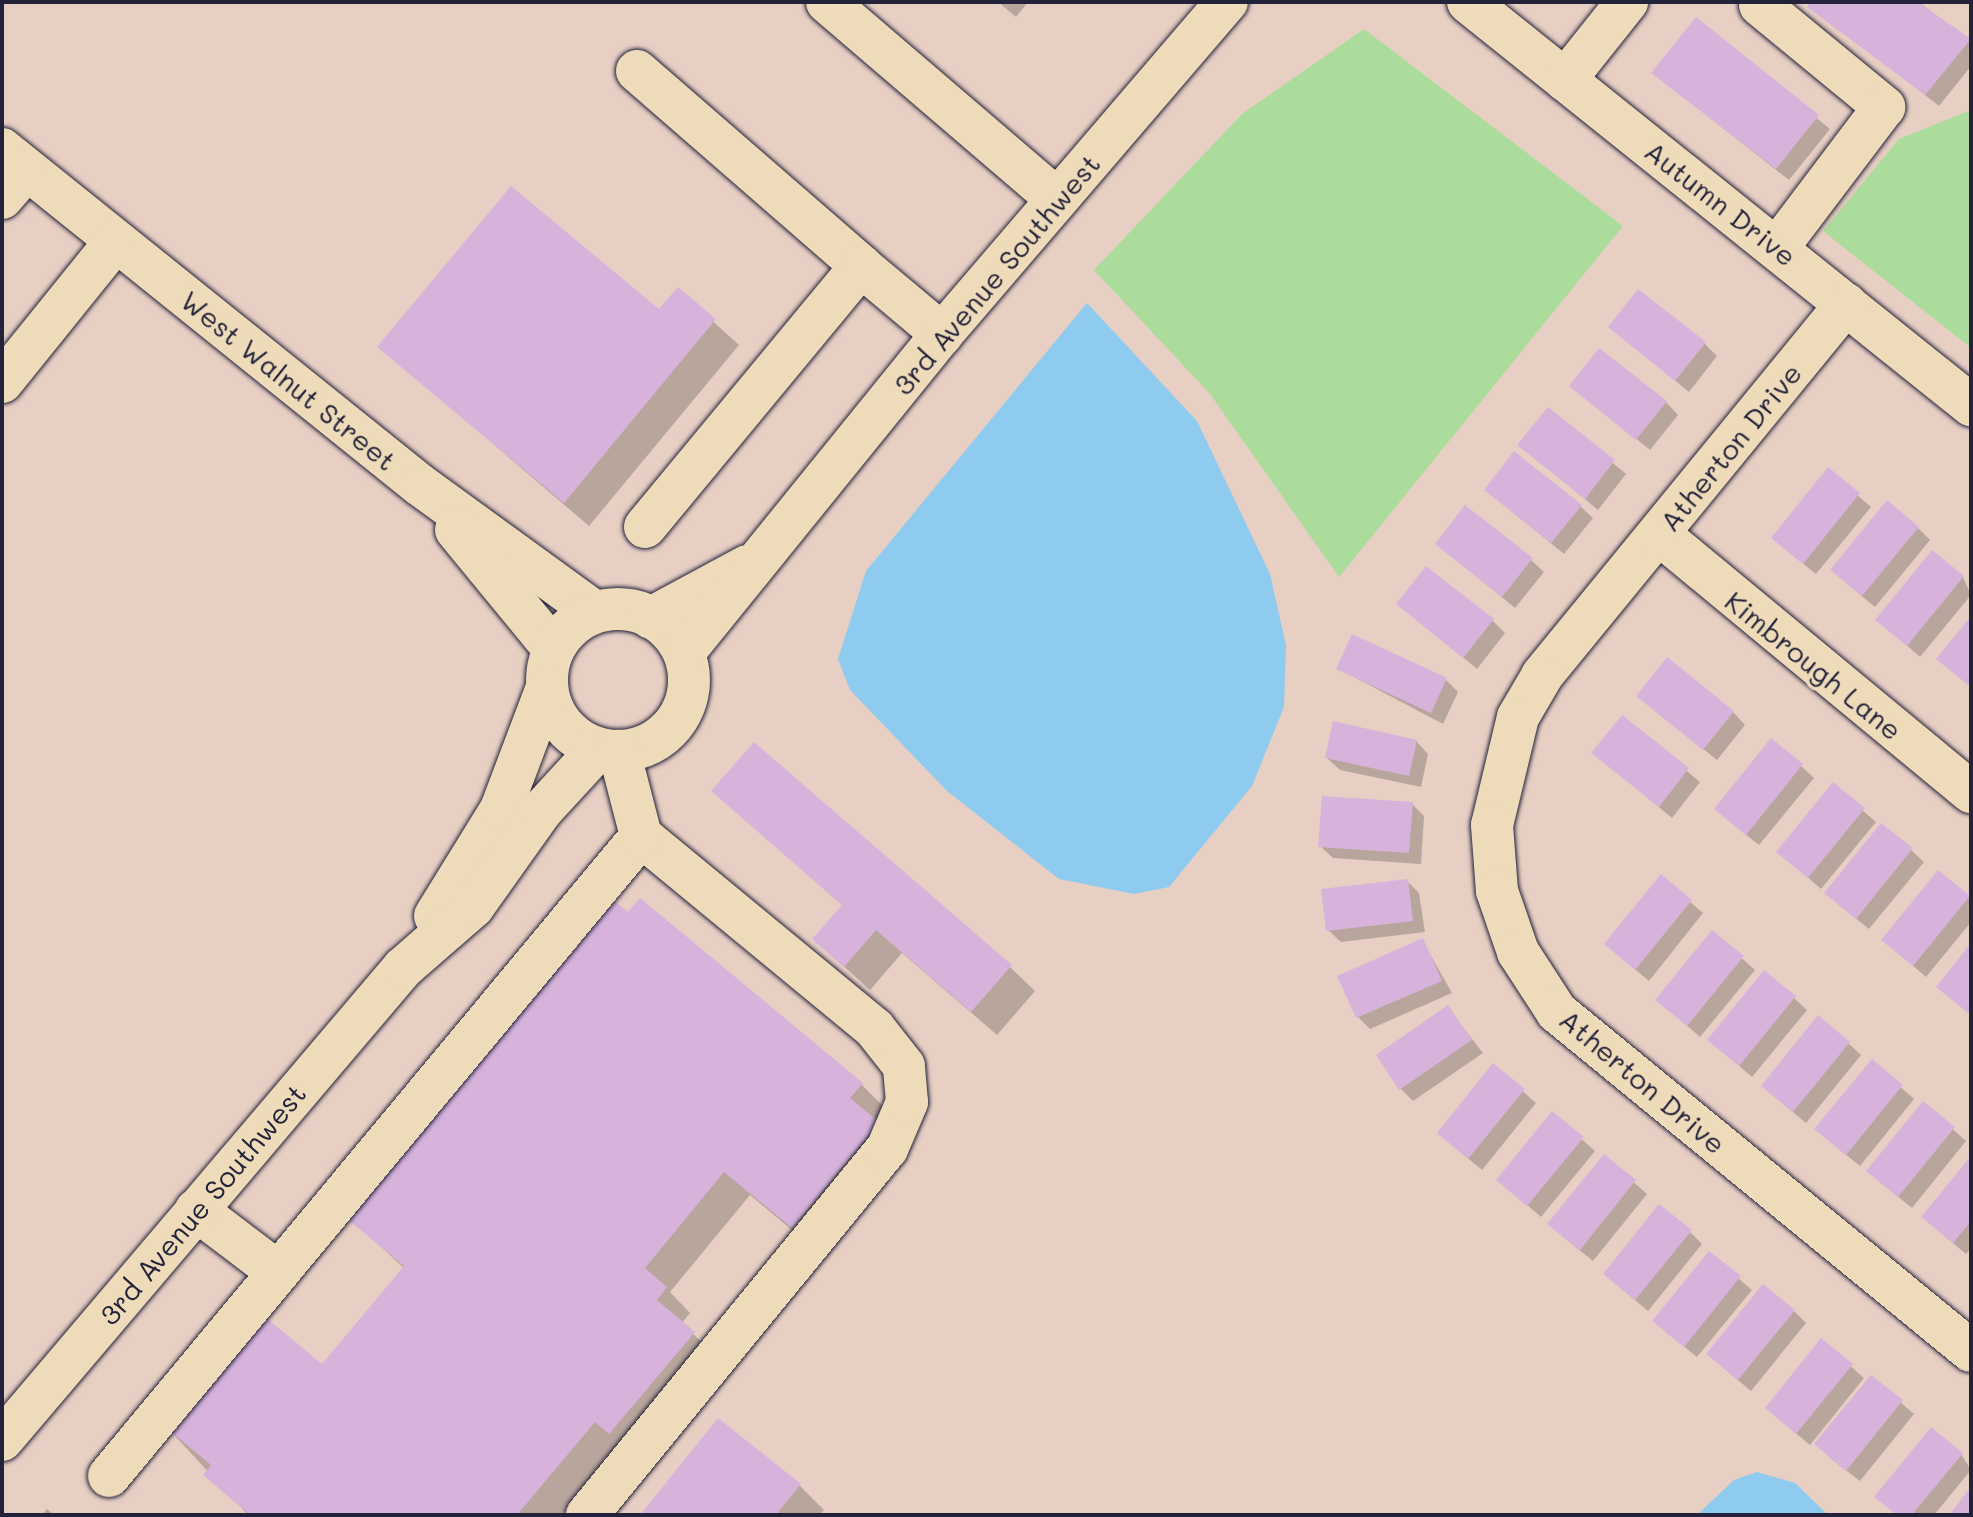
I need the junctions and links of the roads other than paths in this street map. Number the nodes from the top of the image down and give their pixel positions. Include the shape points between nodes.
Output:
1 (827, 2) edge
2 (1227, 2) edge
3 (1468, 2) edge
4 (1627, 2) edge
5 (1760, 5) dead end
6 (637, 71) dead end
7 (1565, 80) junction
8 (10, 173) edge
9 (1057, 199) junction
10 (115, 242) junction
11 (1778, 247) junction
12 (861, 266) junction
13 (1846, 304) junction
14 (942, 334) junction
15 (2, 382) edge
16 (1971, 405) edge
17 (420, 485) junction
18 (645, 527) dead end
19 (1659, 534) junction
20 (772, 552) junction
21 (595, 612) junction
22 (651, 618) junction
23 (686, 650) junction
24 (550, 668) junction
25 (608, 750) junction
26 (1971, 792) edge
27 (641, 836) junction
28 (403, 968) junction
29 (196, 1210) junction
30 (278, 1272) junction
31 (1971, 1351) edge
32 (2, 1440) edge
33 (109, 1476) dead end
34 (587, 1515) edge

1 - 9 street
2 - 9 street, 3rd Avenue Southwest
3 - 7 street, Autumn Drive
4 - 7 street
5 - 11 street via 1884,107
6 - 12 street
7 - 11 street, Autumn Drive
8 - 10 street
9 - 14 street, 3rd Avenue Southwest
10 - 15 street
10 - 17 street, West Walnut Street
11 - 13 street, Autumn Drive
12 - 14 street
12 - 18 street
13 - 16 street, Autumn Drive
13 - 19 street, Atherton Drive
14 - 20 street, 3rd Avenue Southwest
17 - 21 street, West Walnut Street
17 - 24 street, West Walnut Street
19 - 26 street, Kimbrough Lane
19 - 31 street, Atherton Drive via 1518,717 1492,825 1497,891 1518,952 1557,1012
20 - 22 street, 3rd Avenue Southwest
20 - 23 street, 3rd Avenue Southwest
21 - 22 street via 618,608
21 - 24 street
22 - 23 street
23 - 25 street via 689,682 675,723 659,738
24 - 25 street via 563,725
24 - 28 street, 3rd Avenue Southwest via 501,809
25 - 27 street
25 - 28 street, 3rd Avenue Southwest via 542,810 473,907
27 - 30 street
27 - 34 street via 874,1028 904,1066 907,1102 887,1149
28 - 29 street, 3rd Avenue Southwest
29 - 30 street
29 - 32 street, 3rd Avenue Southwest
30 - 33 street

